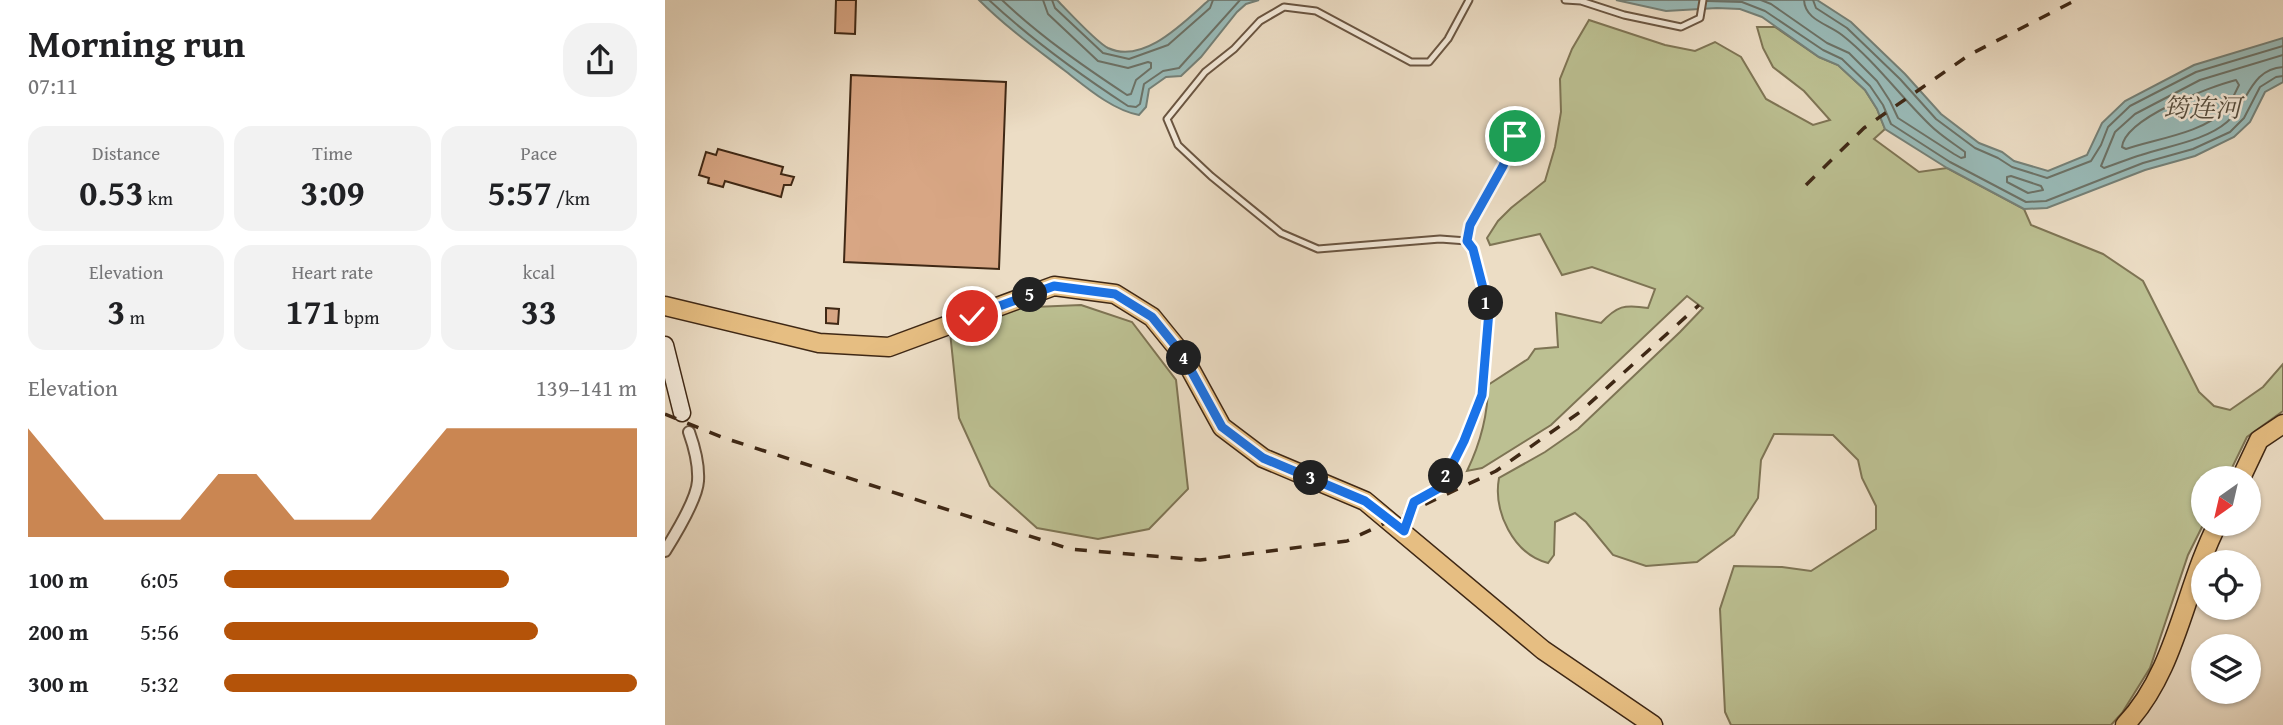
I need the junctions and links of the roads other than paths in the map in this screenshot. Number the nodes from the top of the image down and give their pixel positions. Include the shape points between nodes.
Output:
1 (1469, 0) edge
2 (1565, 0) edge
3 (1703, 0) edge
4 (1515, 136) dead end
5 (1467, 241) junction
6 (665, 306) edge
7 (665, 345) edge
8 (682, 413) dead end
9 (2283, 424) edge
10 (689, 432) dead end
11 (2247, 466) edge
12 (1404, 531) junction
13 (2211, 536) edge
14 (665, 551) edge
15 (1653, 725) edge
16 (2125, 725) edge

1 - 5 lane via 1429,62 1411,62 1316,11 1284,7 1205,72 1167,119 1178,145 1211,176 1281,233 1318,249
2 - 3 lane via 1681,27 1700,18
4 - 5 lane via 1470,225
5 - 12 lane via 1489,311 1482,395 1441,487 1414,502
6 - 12 main road via 819,343 889,347 1054,286 1115,294 1152,317 1167,335 1222,427 1263,458 1365,501
7 - 8 street
9 - 11 main road via 2259,440
10 - 14 street via 698,482 683,522
12 - 15 main road via 1543,650
13 - 16 main road via 2168,656 2139,710

